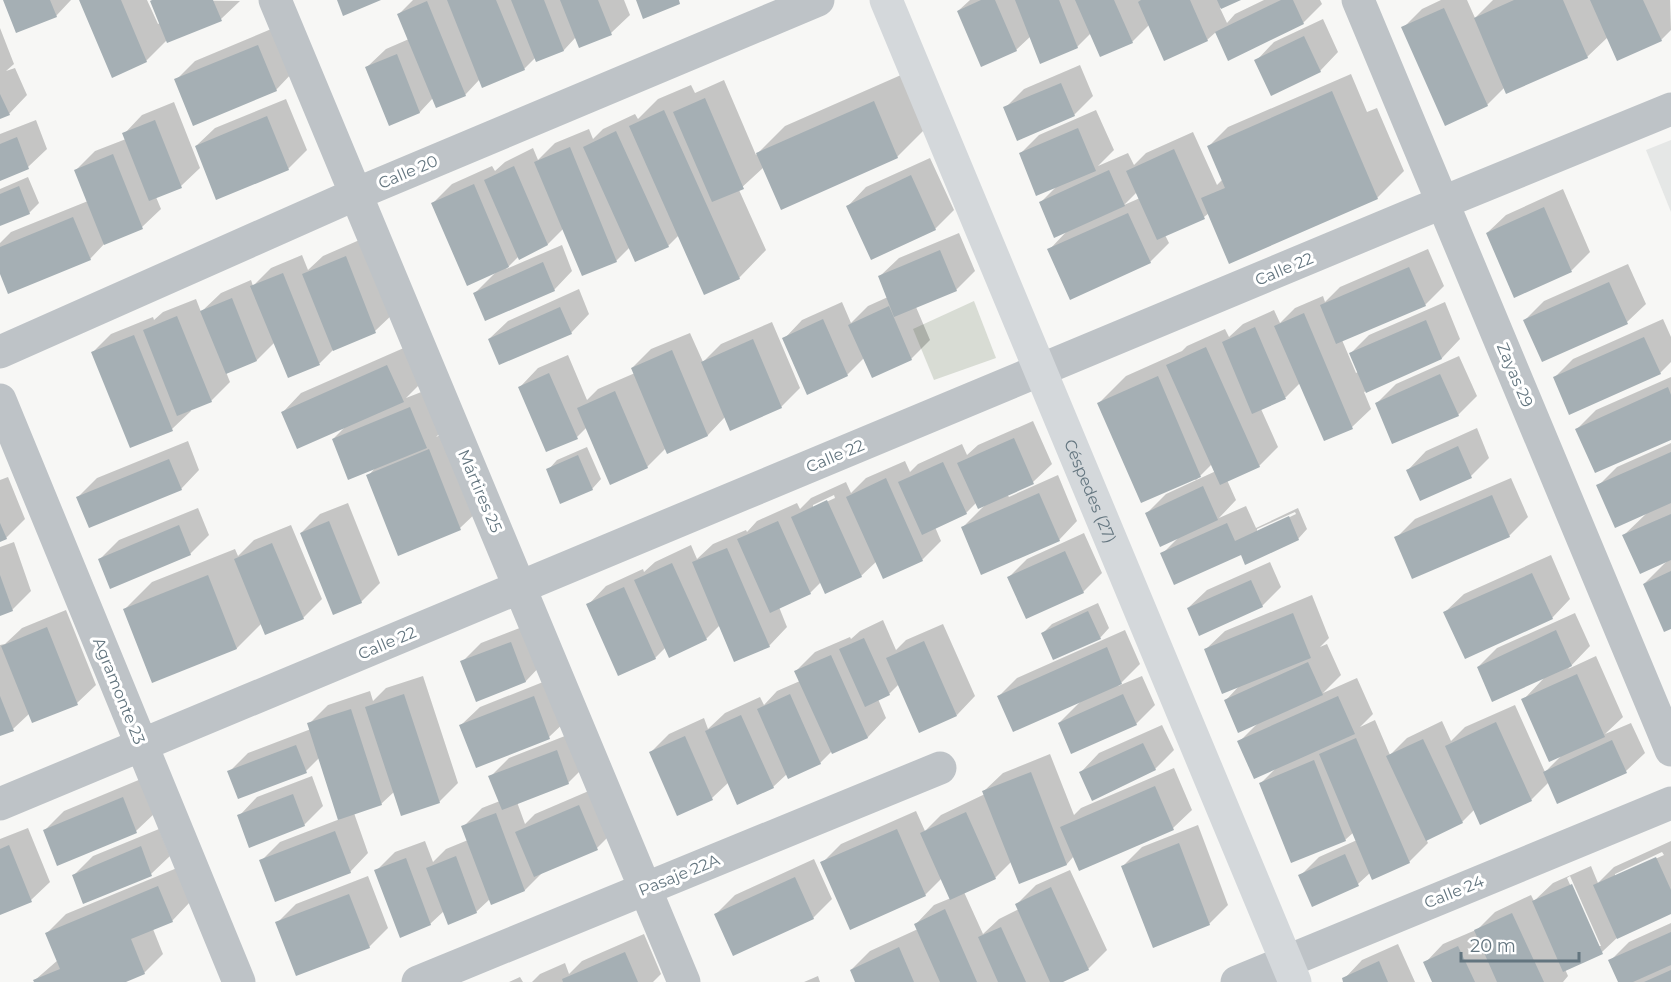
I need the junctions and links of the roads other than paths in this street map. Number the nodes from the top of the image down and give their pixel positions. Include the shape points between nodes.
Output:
1 (275, 0) edge
2 (818, 0) edge
3 (886, 0) edge
4 (1358, 0) edge
5 (1671, 109) edge
6 (356, 194) junction
7 (1443, 202) junction
8 (0, 352) edge
9 (1040, 370) junction
10 (0, 400) edge
11 (520, 587) junction
12 (142, 745) junction
13 (1671, 750) edge
14 (940, 768) dead end
15 (1671, 803) edge
16 (0, 804) edge
17 (645, 889) junction
18 (1291, 972) edge
19 (239, 982) edge
20 (418, 982) edge
21 (684, 982) edge
22 (1237, 982) edge

1 - 6 street, Mártires 25
2 - 6 street, Calle 20
3 - 9 main road, Céspedes (27)
4 - 7 street, Zayas 29
5 - 7 street, Calle 22
6 - 8 street, Calle 20
6 - 11 street, Mártires 25
7 - 9 street, Calle 22
7 - 13 street, Zayas 29
9 - 11 street, Calle 22
9 - 18 main road, Céspedes (27)
10 - 12 street, Agramonte 23
11 - 12 street, Calle 22
11 - 17 street, Mártires 25
12 - 16 street, Calle 22
12 - 19 street, Agramonte 23
14 - 17 street, Pasaje 22A
15 - 18 street, Calle 24
17 - 20 street, Pasaje 22A
17 - 21 street, Mártires 25
18 - 22 street, Calle 24

